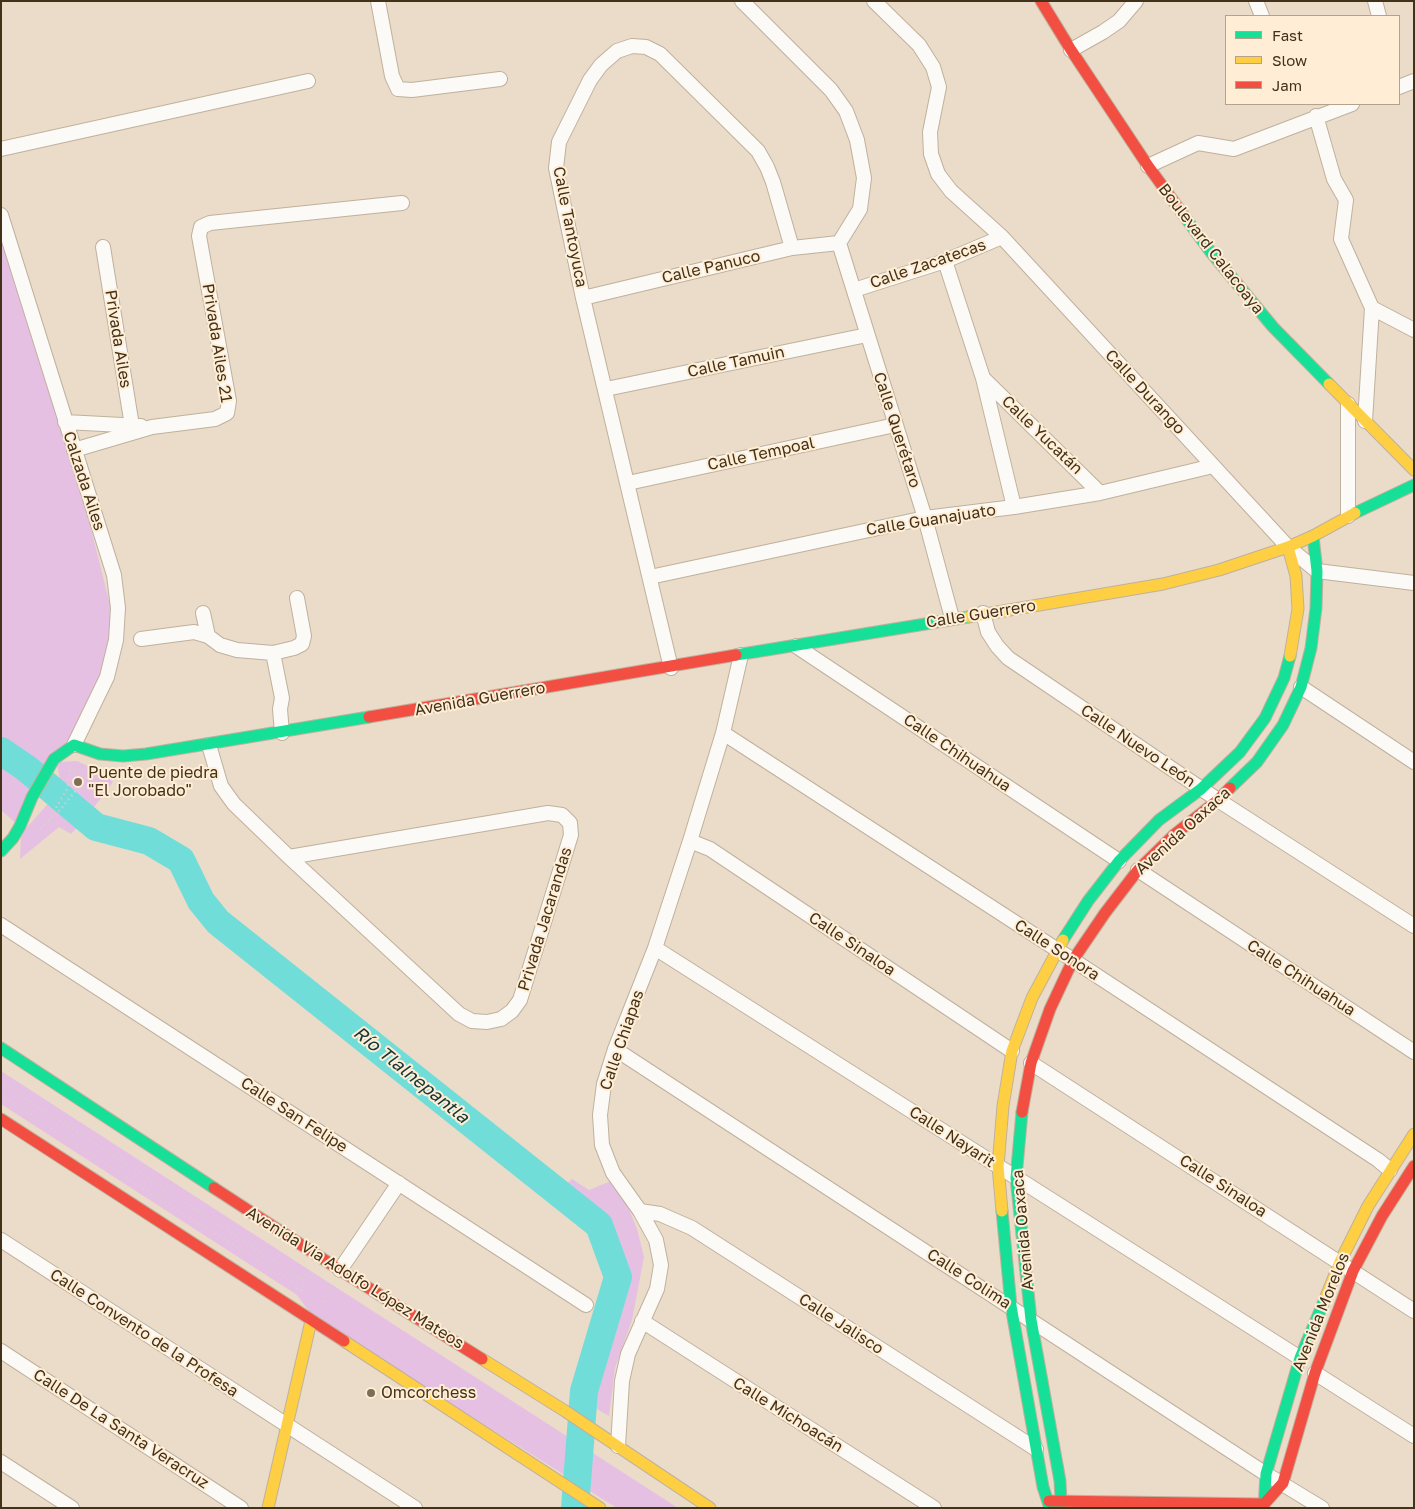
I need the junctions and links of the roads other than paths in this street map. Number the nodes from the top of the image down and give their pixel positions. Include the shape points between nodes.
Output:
1 (378, 1) edge
2 (742, 1) edge
3 (874, 1) edge
4 (1041, 1) edge
5 (1136, 1) edge
6 (1256, 1) edge
7 (1375, 1) edge
8 (1262, 15) edge
9 (1380, 15) edge
10 (1071, 50) junction
11 (500, 79) dead end
12 (308, 81) dead end
13 (1414, 82) edge
14 (1400, 86) edge
15 (1349, 105) edge
16 (1316, 116) junction
17 (1, 149) edge
18 (1148, 166) junction
19 (402, 203) dead end
20 (1, 215) edge
21 (1002, 237) junction
22 (840, 243) junction
23 (103, 247) dead end
24 (792, 248) junction
25 (945, 261) junction
26 (854, 290) junction
27 (584, 298) junction
28 (1372, 308) junction
29 (1414, 330) edge
30 (867, 335) junction
31 (983, 378) junction
32 (606, 389) junction
33 (1348, 404) junction
34 (1365, 421) junction
35 (65, 422) junction
36 (895, 425) junction
37 (132, 429) junction
38 (74, 450) junction
39 (1213, 466) junction
40 (1414, 470) edge
41 (628, 483) junction
42 (1414, 484) edge
43 (1100, 493) junction
44 (1014, 507) junction
45 (1348, 516) junction
46 (925, 518) junction
47 (1312, 536) junction
48 (1288, 547) junction
49 (1317, 571) junction
50 (650, 577) junction
51 (1414, 583) edge
52 (298, 598) dead end
53 (203, 613) dead end
54 (983, 613) junction
55 (952, 618) junction
56 (208, 636) junction
57 (141, 639) dead end
58 (796, 646) junction
59 (273, 653) junction
60 (741, 655) junction
61 (671, 668) junction
62 (1301, 687) junction
63 (286, 732) junction
64 (723, 733) junction
65 (74, 745) junction
66 (210, 745) junction
67 (1414, 762) edge
68 (1201, 789) junction
69 (1218, 800) junction
70 (690, 841) junction
71 (1, 851) edge
72 (289, 857) junction
73 (1119, 861) junction
74 (1138, 870) junction
75 (1, 925) edge
76 (1414, 926) edge
77 (655, 948) junction
78 (1057, 950) junction
79 (1073, 960) junction
80 (1, 1048) edge
81 (615, 1050) junction
82 (1012, 1051) junction
83 (1414, 1052) edge
84 (1031, 1063) junction
85 (1, 1119) edge
86 (1414, 1134) edge
87 (998, 1166) junction
88 (1414, 1166) edge
89 (1390, 1170) junction
90 (1016, 1178) junction
91 (1409, 1181) edge
92 (399, 1183) junction
93 (640, 1211) junction
94 (1, 1240) edge
95 (1340, 1262) junction
96 (340, 1270) junction
97 (1353, 1271) junction
98 (586, 1305) dead end
99 (1011, 1306) junction
100 (1414, 1311) edge
101 (1031, 1320) junction
102 (311, 1321) junction
103 (642, 1321) junction
104 (1, 1351) edge
105 (1300, 1358) junction
106 (1315, 1373) junction
107 (287, 1425) junction
108 (1414, 1436) edge
109 (618, 1446) junction
110 (1036, 1449) junction
111 (1, 1462) edge
112 (1266, 1474) junction
113 (1283, 1483) junction
114 (1060, 1504) edge
115 (596, 1505) edge
116 (1049, 1505) edge
117 (1264, 1506) edge
118 (72, 1508) edge
119 (241, 1508) edge
120 (268, 1508) edge
121 (415, 1508) edge
122 (710, 1508) edge
123 (934, 1508) edge
124 (1322, 1508) edge

1 - 11 street via 392,76 398,89
2 - 22 street via 831,90 846,111 857,140 864,178 860,209
3 - 21 street, Calle Durango via 919,45 933,67 940,88 930,132 938,174 950,192
4 - 10 street, Boulevard Calacoaya
5 - 10 street via 1119,21
6 - 8 street
7 - 9 street
10 - 18 street, Boulevard Calacoaya
12 - 17 street
13 - 14 street
15 - 16 street
16 - 18 street via 1234,148 1198,143
16 - 28 street via 1334,179 1346,200 1341,239
18 - 33 street, Boulevard Calacoaya via 1210,251 1273,327
19 - 37 street, Privada Ailes 21 via 210,223 201,227 199,236 229,401 227,413 215,418
20 - 35 street, Calzada Ailes
21 - 25 street, Calle Zacatecas
21 - 39 street, Calle Durango
22 - 24 street, Calle Panuco
22 - 26 street, Calle Querétaro
23 - 37 street, Privada Ailes
24 - 27 street, Calle Panuco
24 - 27 street, Calle Tantoyuca via 773,182 758,151 660,54 646,47 632,46 617,52 601,65 559,142 556,168
25 - 26 street, Calle Zacatecas
25 - 31 street, Calle Yucatán
26 - 30 street, Calle Querétaro
27 - 32 street, Calle Tantoyuca
28 - 29 street
28 - 34 street
30 - 32 street, Calle Tamuin
30 - 36 street, Calle Querétaro
31 - 43 street, Calle Yucatán
31 - 44 street, Calle Yucatán
32 - 41 street, Calle Tantoyuca
33 - 34 street, Boulevard Calacoaya
33 - 45 street
34 - 40 street, Boulevard Calacoaya
35 - 37 street, Privada Ailes 21
35 - 38 street, Calzada Ailes
36 - 41 street, Calle Tempoal
36 - 46 street, Calle Querétaro
37 - 38 street, Privada Ailes 21
38 - 65 street, Calzada Ailes via 114,575 118,608 116,640 107,677
39 - 43 street, Calle Guanajuato
39 - 48 street, Calle Durango
41 - 50 street, Calle Tantoyuca
42 - 45 street, Calle Guerrero
43 - 44 street, Calle Guanajuato
44 - 46 street, Calle Guanajuato
45 - 47 street, Calle Guerrero
46 - 50 street, Calle Guanajuato
46 - 55 street, Calle Querétaro
47 - 48 street, Calle Guerrero
47 - 49 street, Avenida Oaxaca
48 - 49 street
48 - 54 street, Calle Guerrero via 1163,584
48 - 68 street, Avenida Oaxaca via 1296,576 1298,609 1293,647 1284,678 1265,718 1240,752
49 - 51 street
49 - 62 street, Avenida Oaxaca via 1311,648
50 - 61 street, Calle Tantoyuca
52 - 59 street via 304,636 302,644
53 - 56 street
54 - 55 street, Calle Guerrero
54 - 68 street, Calle Nuevo León via 988,632 1008,658
55 - 58 street, Calle Guerrero
56 - 57 street via 194,632
56 - 59 street via 220,645 237,650
58 - 60 street, Calle Guerrero
58 - 73 street, Calle Chihuahua
59 - 63 street
60 - 61 street, Calle Guerrero
60 - 64 street, Calle Chiapas
61 - 63 street, Avenida Guerrero
62 - 67 street
62 - 69 street, Avenida Oaxaca via 1283,725 1257,762
63 - 66 street, Avenida Guerrero
64 - 70 street, Calle Chiapas
64 - 78 street, Calle Sonora
65 - 66 street, Avenida Guerrero via 100,754 123,756
65 - 71 street via 54,759 20,826
66 - 72 street, Privada Jacarandas via 225,792
68 - 69 street, Calle Nuevo León
68 - 73 street, Avenida Oaxaca via 1159,820
69 - 74 street, Avenida Oaxaca via 1175,834
69 - 76 street, Calle Nuevo León
70 - 77 street, Calle Chiapas
70 - 82 street, Calle Sinaloa via 710,849
72 - 72 street, Privada Jacarandas via 459,1014 472,1021 487,1022 501,1019 520,1000 571,835 570,823 562,815 548,813
73 - 78 street, Avenida Oaxaca via 1088,901
74 - 79 street, Avenida Oaxaca via 1104,912
74 - 83 street, Calle Chihuahua
75 - 92 street, Calle San Felipe
77 - 81 street, Calle Chiapas
77 - 87 street, Calle Nayarit
78 - 79 street, Calle Sonora
78 - 82 street, Avenida Oaxaca via 1032,998
79 - 84 street, Avenida Oaxaca via 1050,1008
79 - 89 street, Calle Sonora
80 - 96 street, Avenida Via Adolfo López Mateos
81 - 93 street, Calle Chiapas via 604,1084 600,1115 602,1145 613,1173
81 - 99 street, Calle Colima
82 - 87 street, Avenida Oaxaca
84 - 90 street, Avenida Oaxaca via 1021,1119
84 - 95 street, Calle Sinaloa
85 - 102 street
86 - 89 street, Avenida Morelos
87 - 90 street, Calle Nayarit
87 - 99 street, Avenida Oaxaca
88 - 91 street, Avenida Morelos
89 - 95 street, Avenida Morelos
90 - 101 street, Avenida Oaxaca
90 - 105 street, Calle Nayarit
91 - 97 street, Avenida Morelos via 1382,1216
92 - 96 street
92 - 98 street, Calle San Felipe
93 - 103 street, Calle Chiapas via 656,1240 661,1265 657,1289
93 - 110 street, Calle Jalisco via 660,1214 692,1228
94 - 107 street, Calle Convento de la Profesa
95 - 97 street, Calle Sinaloa
95 - 105 street, Avenida Morelos
96 - 109 street, Avenida Via Adolfo López Mateos
97 - 100 street, Calle Sinaloa
97 - 106 street, Avenida Morelos
99 - 101 street, Calle Colima
99 - 110 street, Avenida Oaxaca
101 - 112 street, Calle Colima
101 - 114 street, Avenida Oaxaca via 1060,1481
102 - 107 street
102 - 115 street
103 - 109 street, Calle Chiapas via 628,1354 622,1380
103 - 123 street, Calle Michoacán
104 - 119 street, Calle De La Santa Veracruz
105 - 112 street, Avenida Morelos
106 - 108 street
106 - 113 street, Avenida Morelos
107 - 120 street
107 - 121 street, Calle Convento de la Profesa
109 - 122 street, Avenida Via Adolfo López Mateos
110 - 116 street, Avenida Oaxaca
111 - 118 street
112 - 113 street, Calle Colima
112 - 117 street, Avenida Morelos
113 - 117 street, Avenida Morelos
113 - 124 street, Calle Colima
114 - 116 street
114 - 117 street

